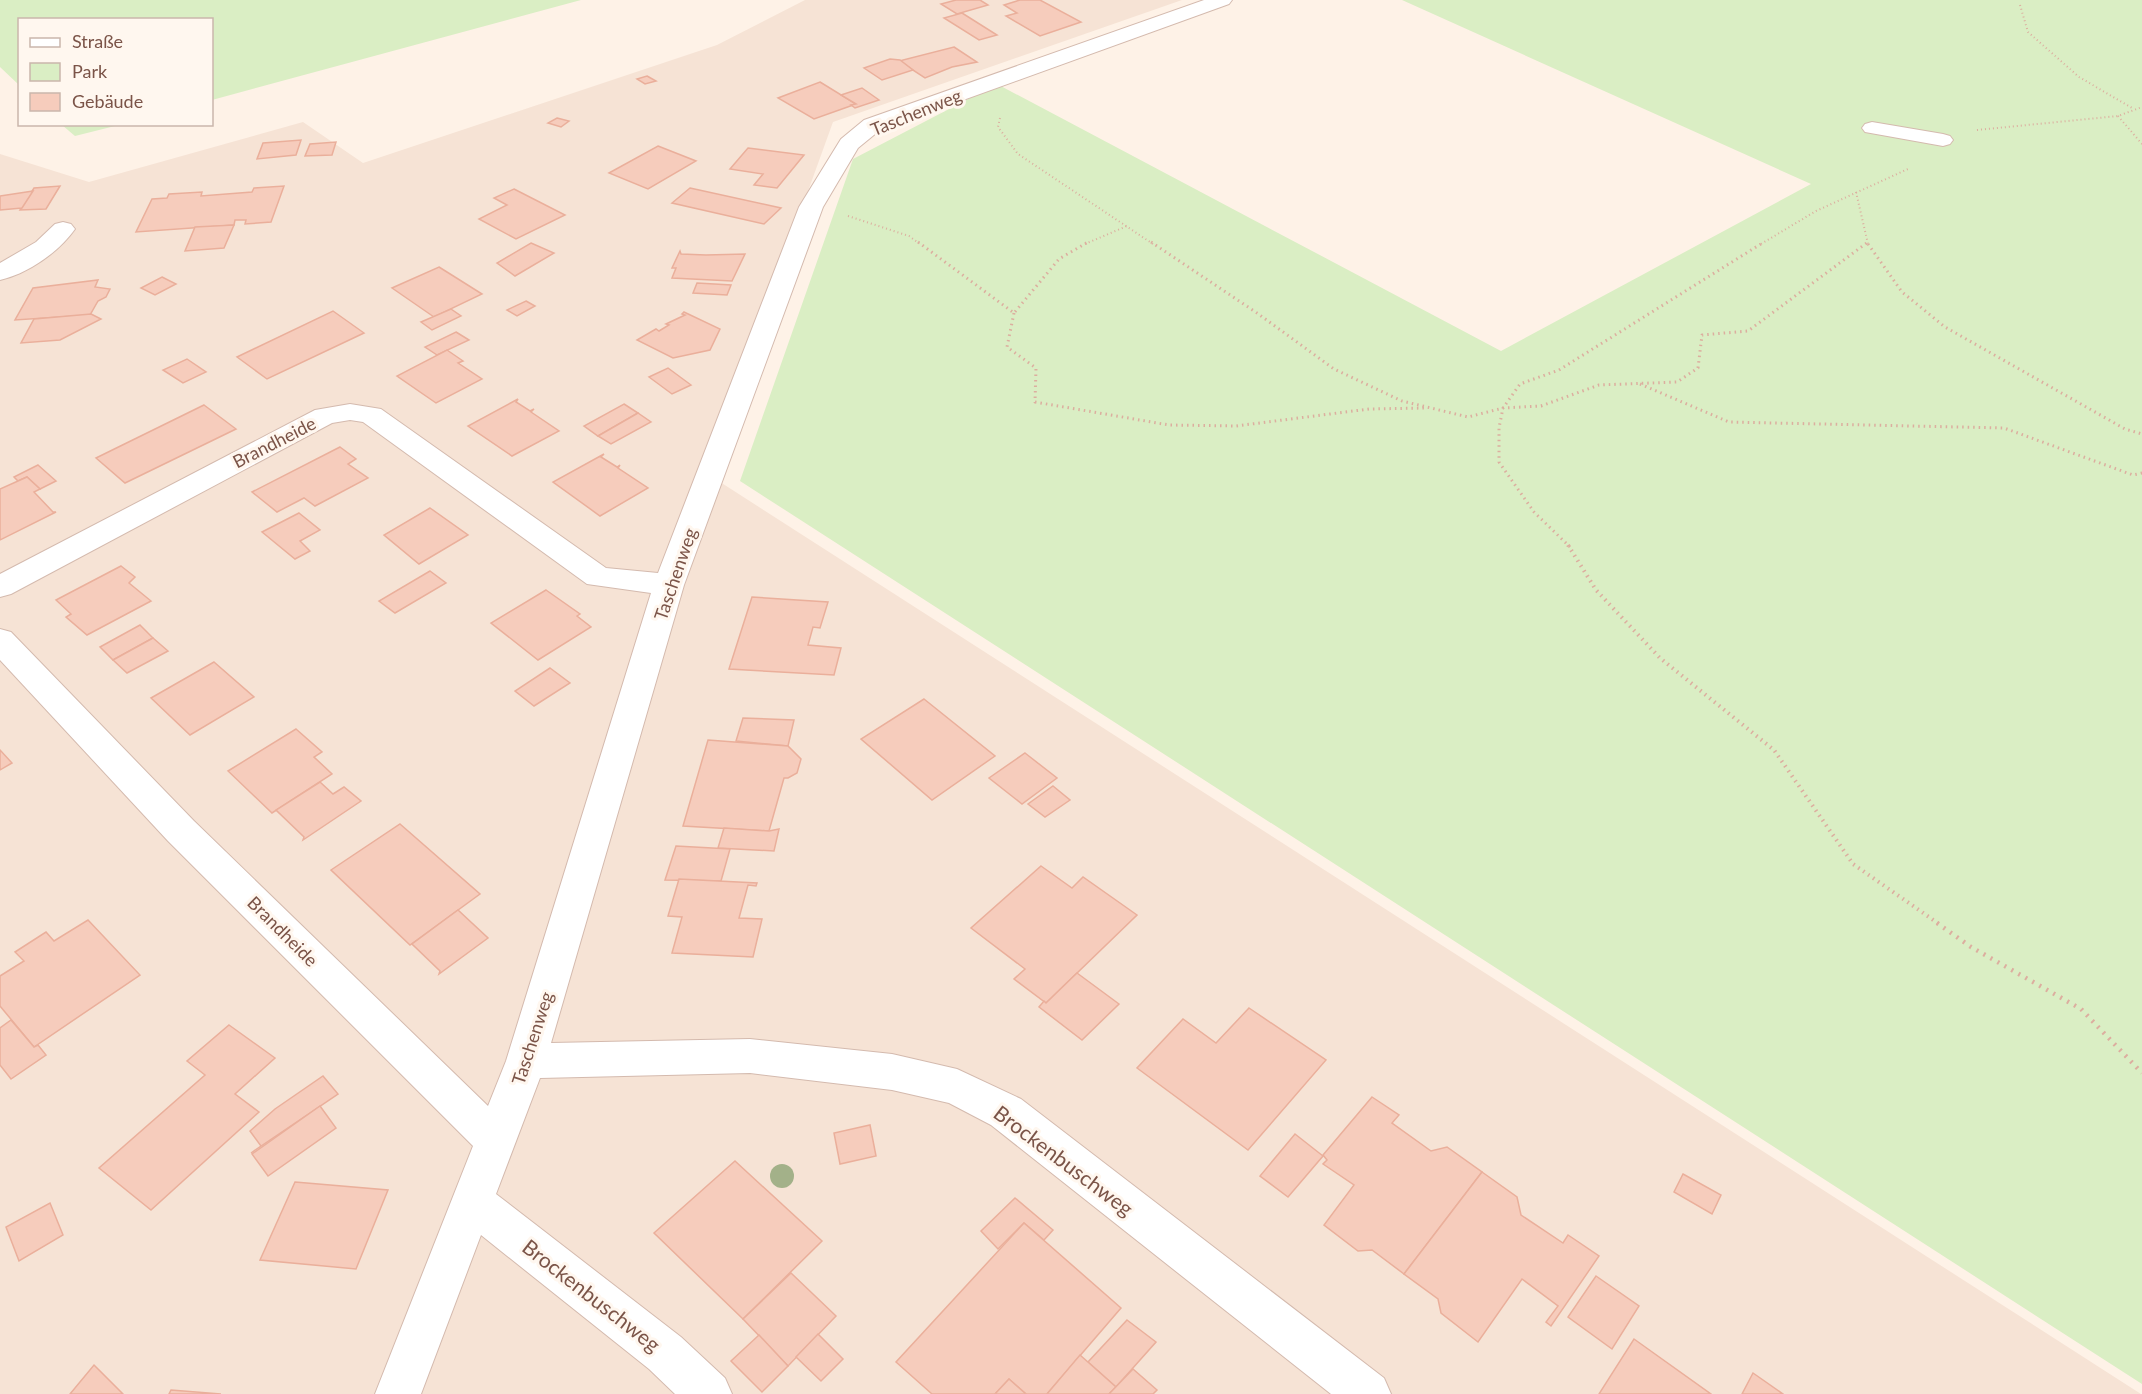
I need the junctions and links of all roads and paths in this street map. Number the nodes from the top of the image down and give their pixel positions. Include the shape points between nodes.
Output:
1 (1222, 0) edge
2 (2020, 5) dead end
3 (995, 81) junction
4 (2142, 107) edge
5 (2133, 109) junction
6 (2118, 116) junction
7 (1872, 128) dead end
8 (1970, 131) dead end
9 (1942, 140) dead end
10 (2142, 144) edge
11 (838, 214) dead end
12 (1128, 226) junction
13 (63, 230) dead end
14 (1868, 244) junction
15 (0, 273) edge
16 (1014, 313) junction
17 (1637, 382) junction
18 (1432, 408) junction
19 (1503, 408) junction
20 (2142, 434) edge
21 (2142, 473) edge
22 (669, 585) junction
23 (0, 587) edge
24 (0, 640) edge
25 (526, 1061) junction
26 (2142, 1073) edge
27 (495, 1140) junction
28 (471, 1201) junction
29 (398, 1394) edge
30 (709, 1394) edge
31 (1368, 1394) edge

1 - 3 street, Taschenweg
2 - 5 path via 2028,32 2079,77
3 - 12 path via 1011,93 1002,106 998,127 1018,153
3 - 22 street, Taschenweg via 872,125 849,144 811,207
4 - 5 path
5 - 6 path
6 - 8 path
6 - 10 path
7 - 9 lane
11 - 16 path via 909,236
12 - 16 path via 1101,235 1059,259
12 - 18 path via 1334,369 1402,401
13 - 15 street via 45,247
14 - 17 path via 1748,331 1702,335 1698,369 1677,382
14 - 19 path via 1856,192 1816,211 1700,280 1559,370 1520,384
14 - 20 path via 1902,292 1945,327 2125,429
16 - 18 path via 1007,347 1036,368 1035,402 1168,424 1236,426 1370,409
17 - 19 path via 1599,385 1541,406
17 - 21 path via 1729,422 2004,428 2133,475
18 - 19 path via 1468,417
19 - 26 path via 1499,462 1534,512 1571,548 1596,590 1660,658 1774,750 1853,864 1971,947 2081,1009
22 - 23 street, Brandheide via 598,577 370,415 350,412 325,416 277,439
22 - 25 street, Taschenweg
24 - 27 street, Brandheide via 182,831
25 - 27 street, Taschenweg
25 - 31 street, Brockenbuschweg via 750,1056 892,1072 957,1087 1006,1112
27 - 28 street, Taschenweg
28 - 29 street, Taschenweg
28 - 30 street, Brockenbuschweg via 665,1353

